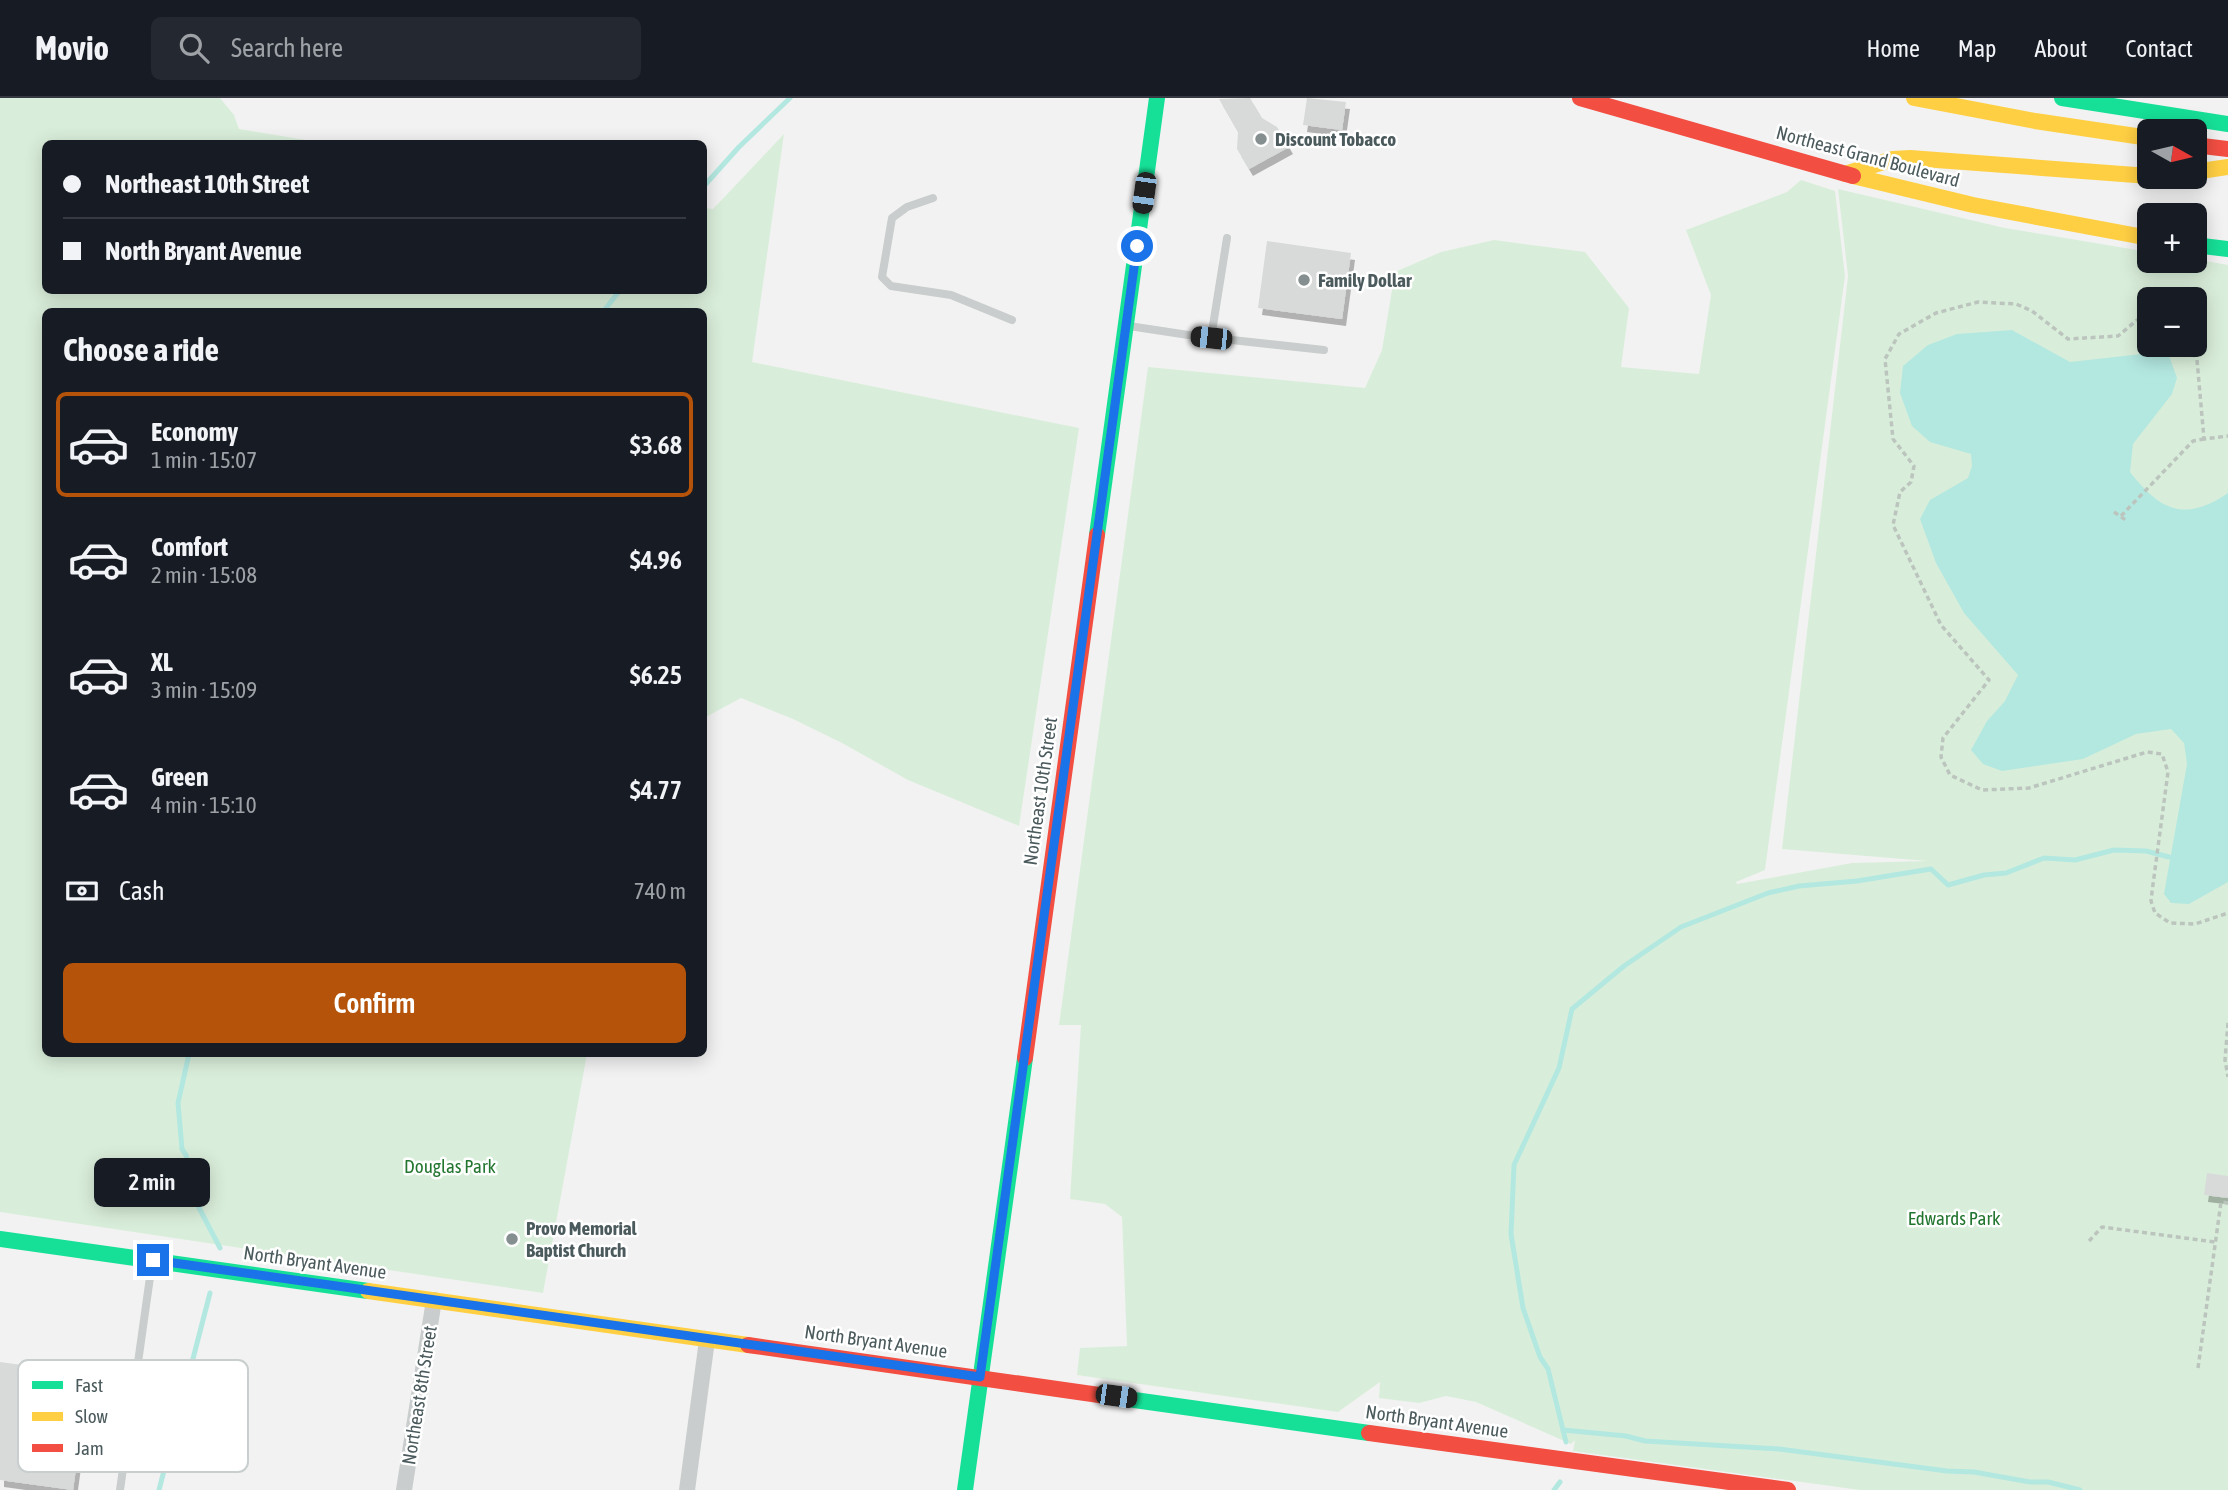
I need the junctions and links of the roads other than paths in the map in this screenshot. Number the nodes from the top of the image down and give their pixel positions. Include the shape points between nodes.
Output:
1 (1157, 98) edge
2 (1580, 98) edge
3 (1914, 98) edge
4 (2062, 98) edge
5 (2228, 124) edge
6 (2137, 136) edge
7 (2207, 147) edge
8 (2228, 149) edge
9 (2228, 167) edge
10 (2207, 170) edge
11 (1844, 174) junction
12 (2137, 175) edge
13 (933, 198) dead end
14 (2137, 236) edge
15 (1227, 238) dead end
16 (2207, 247) edge
17 (2228, 249) edge
18 (1012, 320) dead end
19 (1126, 325) junction
20 (1211, 338) junction
21 (1324, 350) dead end
22 (0, 1239) edge
23 (153, 1260) junction
24 (434, 1300) junction
25 (707, 1340) junction
26 (139, 1360) edge
27 (980, 1377) junction
28 (123, 1472) edge
29 (120, 1490) edge
30 (404, 1490) edge
31 (687, 1490) edge
32 (965, 1490) edge
33 (1788, 1490) edge

1 - 19 main road, Northeast 10th Street
2 - 11 main road, Northeast Grand Boulevard
3 - 6 main road
4 - 5 main road
7 - 8 main road
9 - 10 main road
11 - 12 main road via 1910,158
11 - 14 main road, Northeast Grand Boulevard via 1973,205
13 - 18 lane via 892,218 882,277 891,286 951,295
15 - 20 lane
16 - 17 main road
19 - 20 lane
19 - 27 main road, Northeast 10th Street
20 - 21 lane
22 - 23 main road, North Bryant Avenue
23 - 24 main road, North Bryant Avenue
23 - 26 lane
24 - 25 main road, North Bryant Avenue
24 - 30 street, Northeast 8th Street
25 - 27 main road, North Bryant Avenue
25 - 31 street
27 - 32 main road, Northeast 10th Street
27 - 33 main road, North Bryant Avenue
28 - 29 lane

